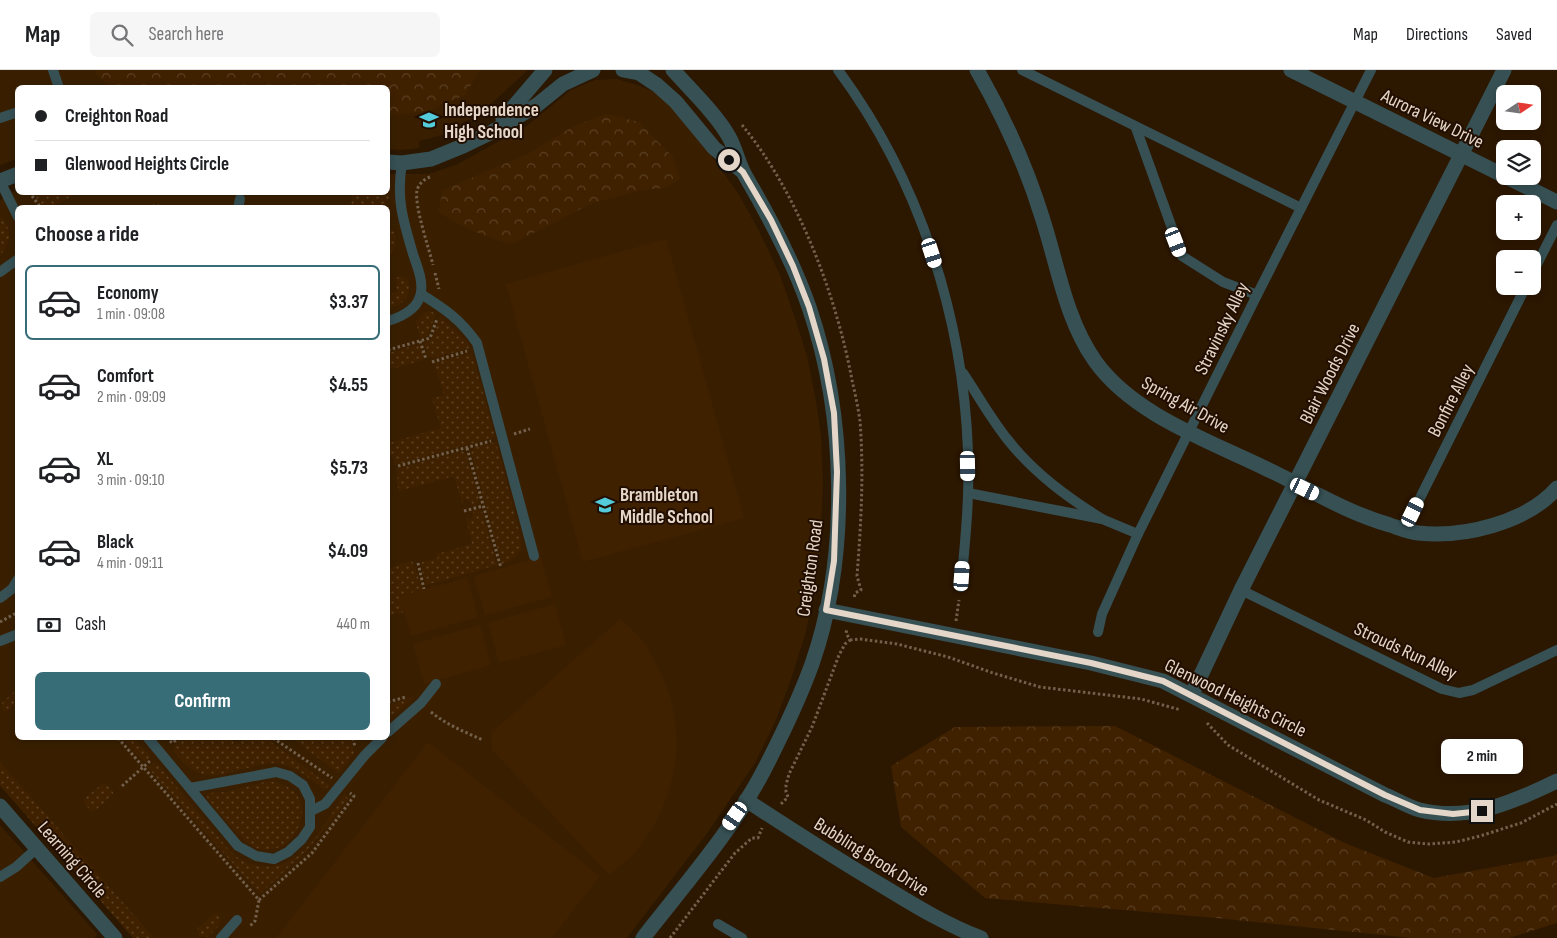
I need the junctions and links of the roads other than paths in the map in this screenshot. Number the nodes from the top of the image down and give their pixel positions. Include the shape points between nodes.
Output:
1 (53, 70) edge
2 (545, 70) edge
3 (592, 70) edge
4 (623, 70) edge
5 (673, 70) edge
6 (838, 70) edge
7 (977, 70) edge
8 (1022, 70) edge
9 (1291, 70) edge
10 (1371, 70) edge
11 (1504, 70) edge
12 (58, 85) edge
13 (1355, 103) junction
14 (15, 113) edge
15 (0, 118) edge
16 (1136, 128) junction
17 (492, 132) junction
18 (1462, 155) junction
19 (395, 162) edge
20 (743, 172) junction
21 (15, 175) edge
22 (0, 181) edge
23 (1557, 202) edge
24 (1301, 208) junction
25 (15, 211) edge
26 (1557, 225) edge
27 (1541, 256) edge
28 (15, 261) edge
29 (0, 272) edge
30 (421, 294) junction
31 (1257, 295) junction
32 (1522, 295) edge
33 (390, 320) edge
34 (960, 370) junction
35 (1190, 432) junction
36 (1295, 484) junction
37 (1557, 488) edge
38 (968, 493) junction
39 (1102, 519) junction
40 (1404, 530) junction
41 (1138, 534) junction
42 (534, 556) dead end
43 (15, 584) edge
44 (961, 587) road end
45 (1242, 590) junction
46 (0, 598) edge
47 (826, 610) junction
48 (1098, 632) dead end
49 (15, 635) edge
50 (0, 641) edge
51 (1557, 650) edge
52 (436, 684) dead end
53 (1192, 694) junction
54 (390, 730) edge
55 (150, 740) edge
56 (380, 740) edge
57 (1557, 781) edge
58 (190, 788) junction
59 (746, 800) junction
60 (0, 806) edge
61 (311, 811) junction
62 (37, 848) junction
63 (0, 876) edge
64 (237, 920) dead end
65 (718, 924) dead end
66 (115, 938) edge
67 (221, 938) edge
68 (643, 938) edge
69 (742, 938) edge
70 (980, 938) edge

1 - 12 lane
2 - 17 street
3 - 17 street via 563,84
4 - 20 street, Creighton Road via 639,73 657,85 676,102 714,148
5 - 20 street, Creighton Road via 729,137
6 - 34 lane via 869,117 910,197 941,282
7 - 35 street, Spring Air Drive via 1019,155 1043,218 1080,337 1095,362 1120,389
8 - 16 lane
9 - 13 street, Aurora View Drive
10 - 13 lane, Stravinsky Alley
11 - 18 street, Blair Woods Drive
13 - 18 street, Aurora View Drive
13 - 24 lane, Stravinsky Alley
14 - 15 lane
16 - 24 lane
16 - 31 lane via 1182,256 1223,282
17 - 19 street via 431,159
18 - 23 street, Aurora View Drive
18 - 36 street, Blair Woods Drive
19 - 30 lane via 402,215 421,281
20 - 47 street, Creighton Road via 793,266 824,359 834,413 837,472 834,561
21 - 22 street
22 - 25 lane
24 - 31 lane, Stravinsky Alley
26 - 27 lane
28 - 29 lane
30 - 33 lane via 406,314
30 - 42 lane via 465,326 477,343
31 - 35 lane, Stravinsky Alley
32 - 40 lane, Bonfire Alley
34 - 38 lane via 966,411
34 - 39 lane via 1019,454 1057,489
35 - 36 street, Spring Air Drive
35 - 41 lane, Stravinsky Alley
36 - 40 street, Spring Air Drive via 1376,521
36 - 45 street, Blair Woods Drive
37 - 40 street, Spring Air Drive via 1531,509 1507,521 1444,535
38 - 39 lane
38 - 44 lane
39 - 41 lane
41 - 48 lane, Stravinsky Alley via 1102,614
43 - 46 lane
45 - 51 lane, Strouds Run Alley via 1442,689 1459,693 1473,690
45 - 53 street, Blair Woods Drive
47 - 53 street, Glenwood Heights Circle via 1130,672 1163,681
47 - 59 street, Creighton Road via 812,663 791,716
49 - 50 lane
52 - 54 lane via 421,703
53 - 57 street, Glenwood Heights Circle via 1385,795 1420,810 1453,814 1482,811
55 - 58 lane
56 - 61 lane via 325,804
58 - 61 lane via 276,772 303,785 310,799
58 - 61 lane via 238,846 256,856 274,859 288,852 310,827
59 - 68 street, Creighton Road
59 - 70 street, Bubbling Brook Drive via 927,913
60 - 62 street, Learning Circle
62 - 63 lane
62 - 66 street, Learning Circle
64 - 67 lane
65 - 69 lane

